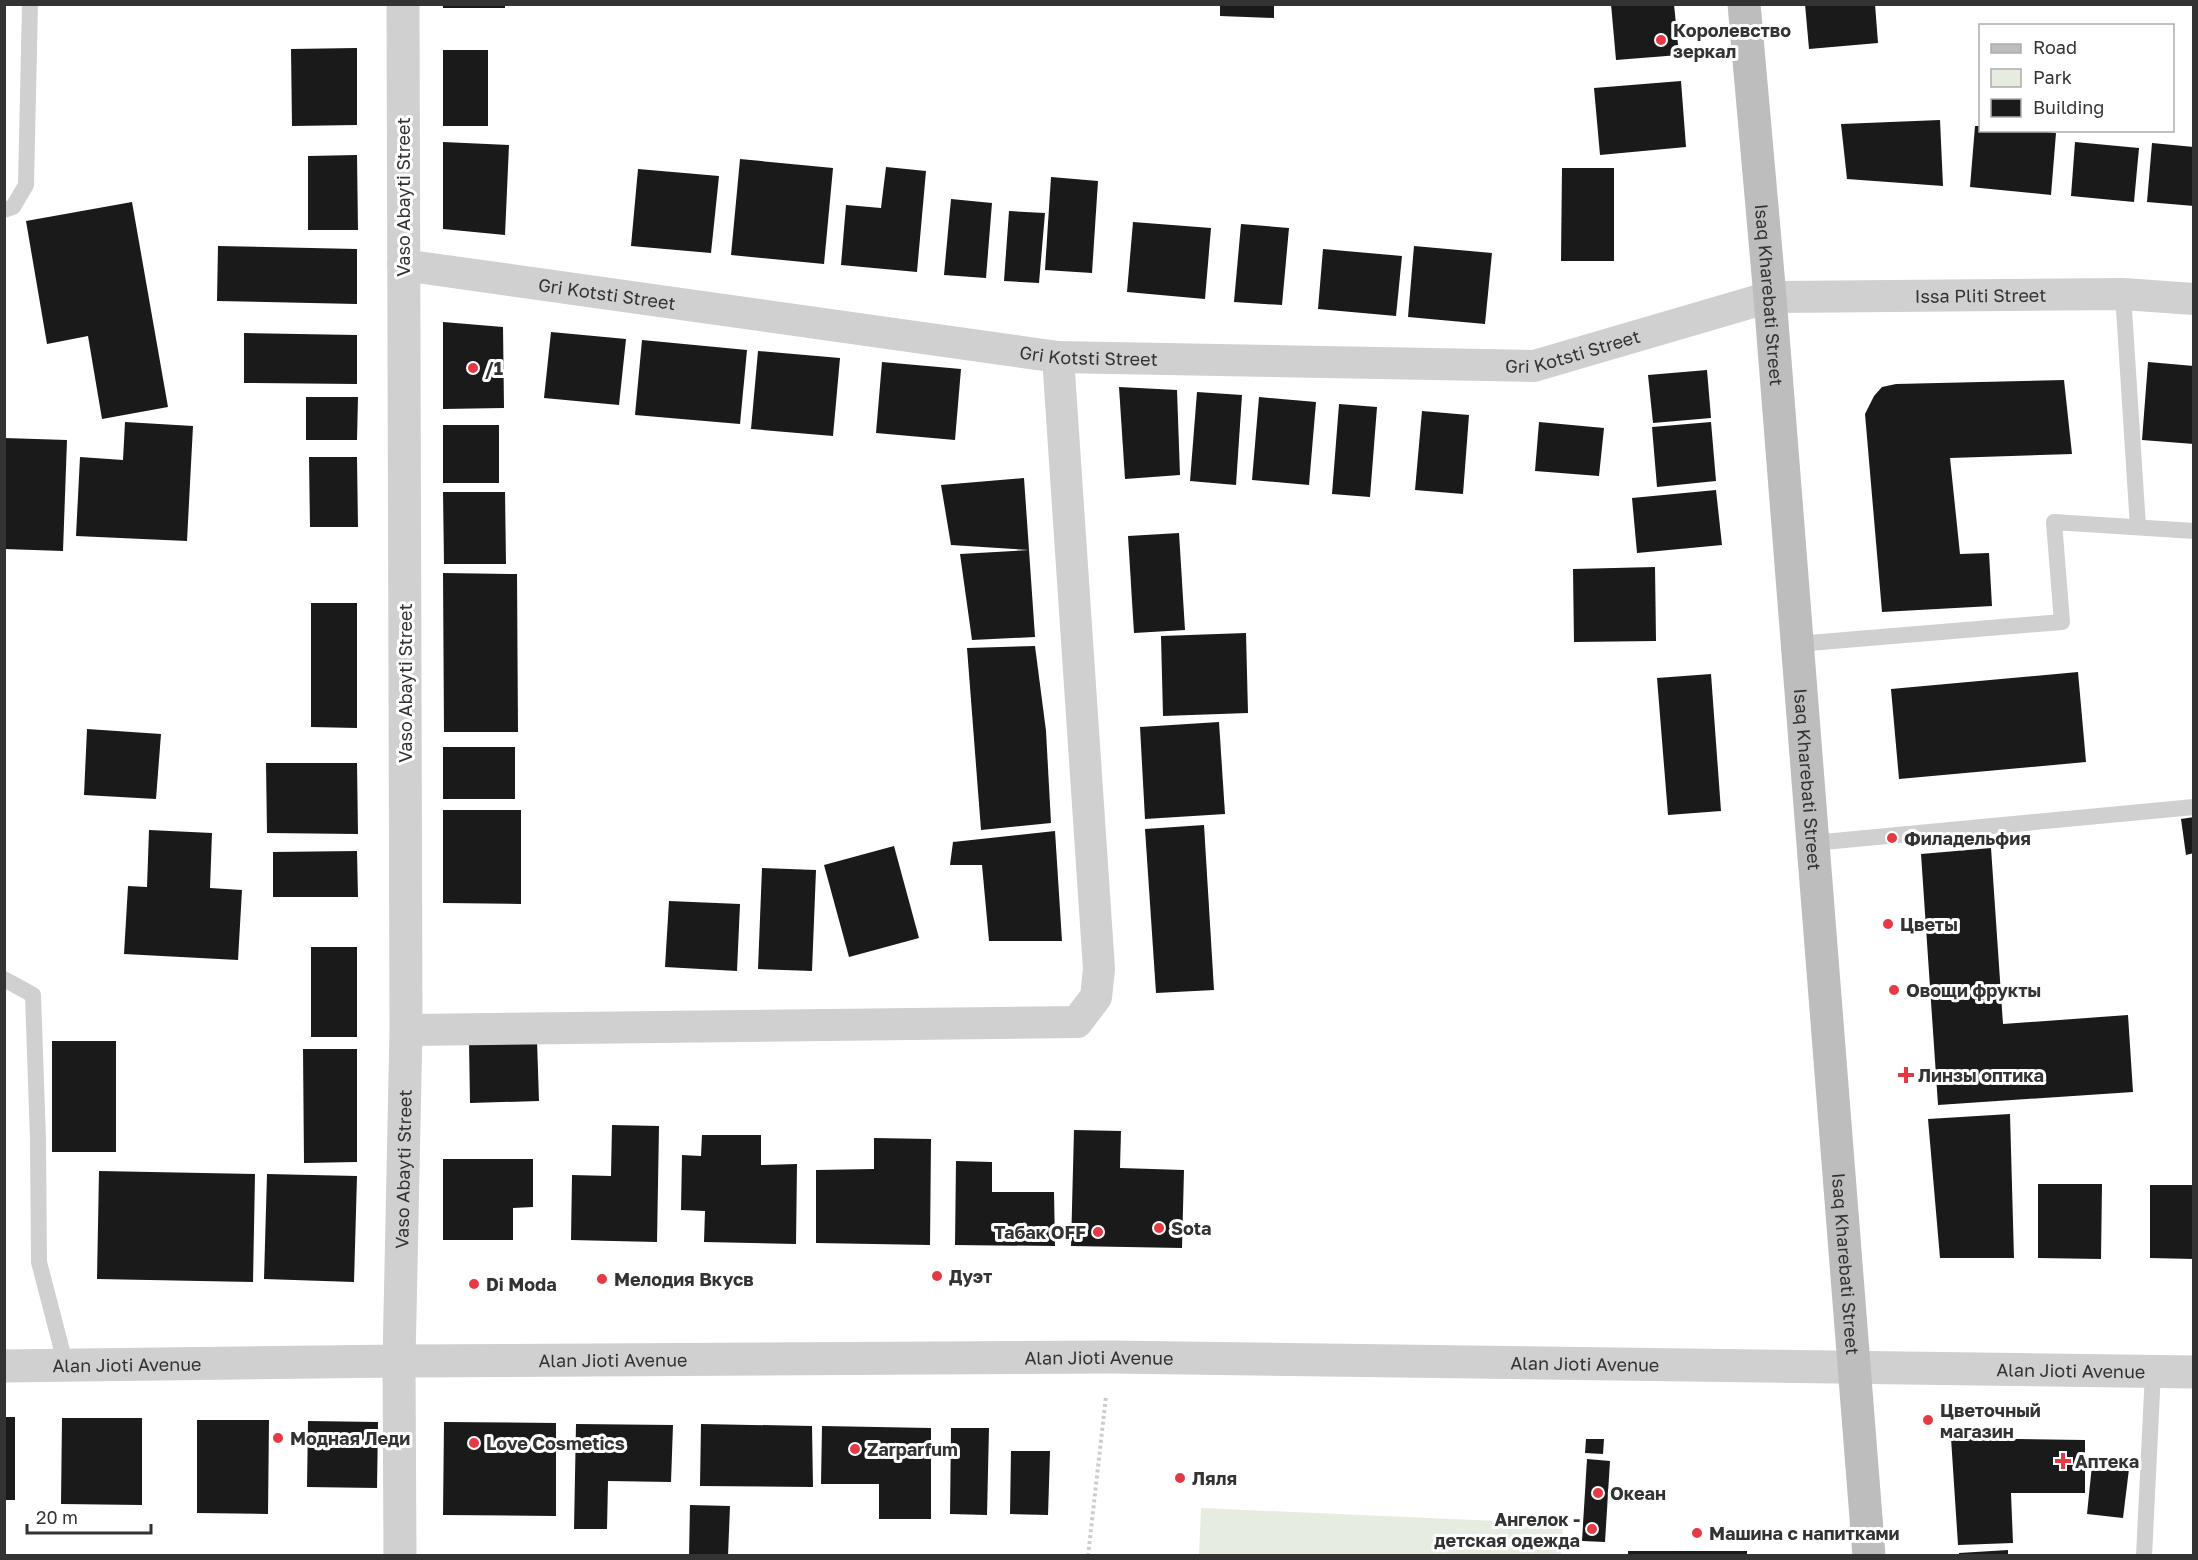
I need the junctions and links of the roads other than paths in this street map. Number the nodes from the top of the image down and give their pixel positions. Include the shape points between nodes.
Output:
1 (30, 4) edge
2 (403, 4) edge
3 (1744, 4) edge
4 (4, 210) edge
5 (403, 265) junction
6 (2123, 294) junction
7 (1770, 297) junction
8 (2193, 299) edge
9 (1058, 357) junction
10 (2138, 527) junction
11 (2193, 531) edge
12 (1797, 644) junction
13 (2193, 807) edge
14 (1813, 843) junction
15 (4, 979) edge
16 (406, 1030) junction
17 (399, 1361) junction
18 (4, 1366) edge
19 (66, 1366) junction
20 (1854, 1366) junction
21 (2152, 1372) junction
22 (2193, 1372) edge
23 (400, 1556) edge
24 (1869, 1556) edge
25 (2144, 1556) edge

1 - 4 lane via 26,185 14,207
2 - 5 street, Vaso Abayti Street
3 - 7 main road, Isaq Kharebati Street
5 - 9 street, Gri Kotsti Street
5 - 16 street, Vaso Abayti Street
6 - 7 street, Issa Pliti Street
6 - 8 street, Issa Pliti Street
6 - 10 lane
7 - 9 street, Gri Kotsti Street via 1534,366
7 - 12 main road, Isaq Kharebati Street
9 - 16 street via 1099,969 1096,997 1077,1022
10 - 11 lane
10 - 12 lane via 2054,522 2062,622
12 - 14 main road, Isaq Kharebati Street
13 - 14 lane
14 - 20 main road, Isaq Kharebati Street
15 - 19 lane via 33,995 39,1262
16 - 17 street, Vaso Abayti Street
17 - 19 street, Alan Jioti Avenue
17 - 20 street, Alan Jioti Avenue via 1111,1356
17 - 23 street, Vaso Abayti Street
18 - 19 street, Alan Jioti Avenue
20 - 21 street, Alan Jioti Avenue
20 - 24 main road, Isaq Kharebati Street
21 - 22 street, Alan Jioti Avenue
21 - 25 lane

